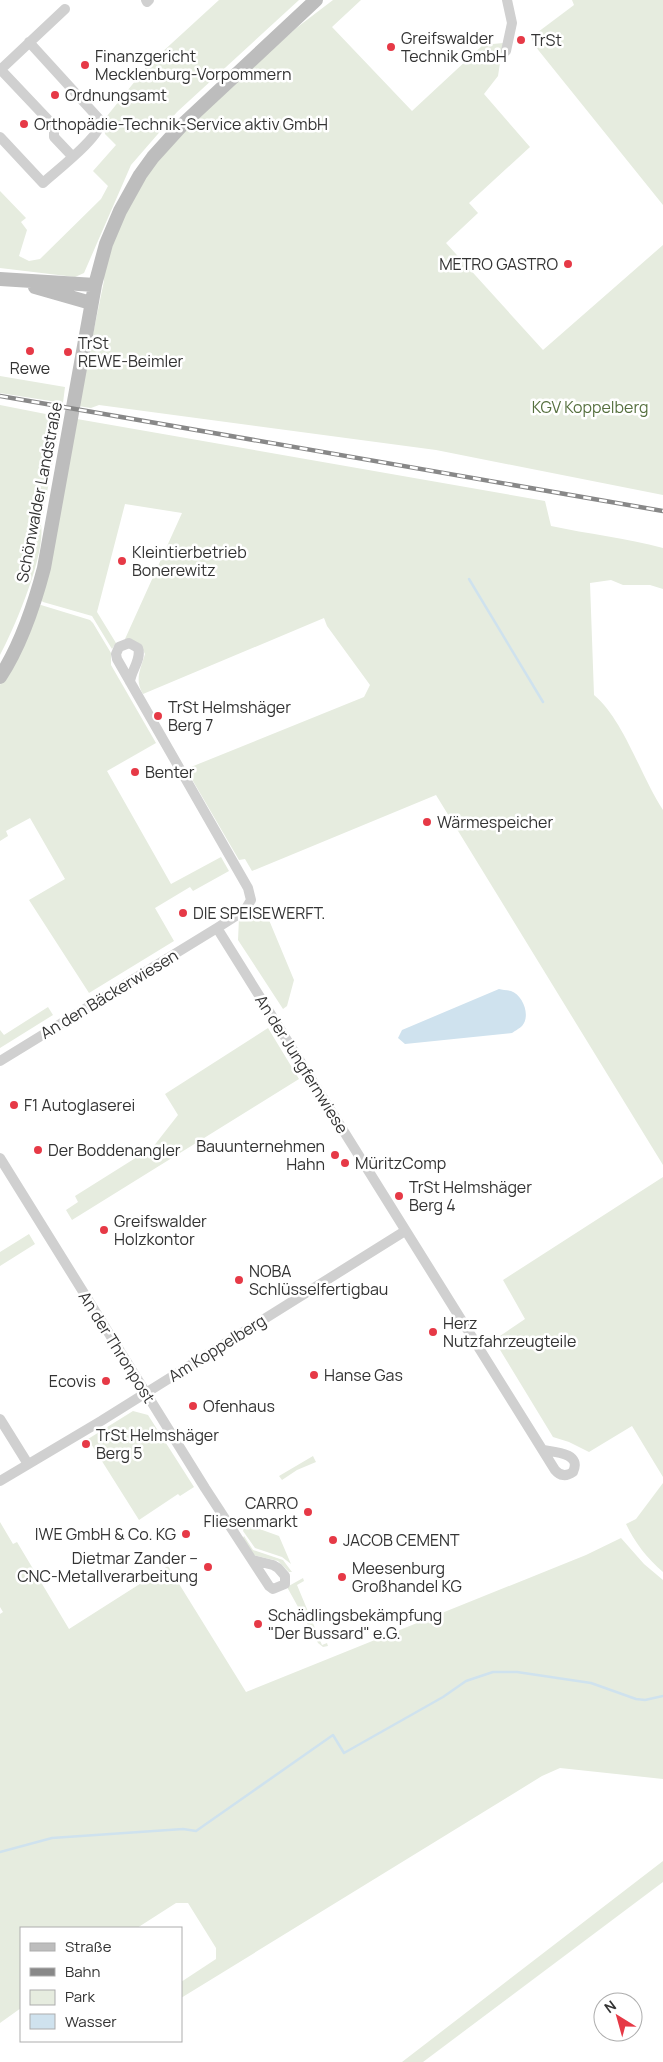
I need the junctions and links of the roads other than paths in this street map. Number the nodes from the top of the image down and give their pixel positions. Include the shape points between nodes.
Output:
1 (316, 0) edge
2 (507, 0) edge
3 (65, 9) dead end
4 (29, 42) junction
5 (506, 51) dead end
6 (0, 69) edge
7 (0, 137) edge
8 (72, 156) junction
9 (0, 279) edge
10 (16, 281) junction
11 (95, 285) junction
12 (91, 303) junction
13 (0, 677) edge
14 (130, 682) dead end
15 (217, 928) junction
16 (0, 1061) edge
17 (0, 1158) edge
18 (405, 1230) junction
19 (146, 1392) junction
20 (0, 1419) edge
21 (543, 1450) dead end
22 (28, 1464) junction
23 (0, 1481) edge
24 (252, 1560) dead end

1 - 11 main road, Schönwalder Landstraße via 182,125 153,157 120,211 106,244
2 - 5 street via 512,23
3 - 4 street
4 - 6 street
4 - 8 street via 101,121 94,136
6 - 8 street via 54,126 54,137
7 - 8 street via 43,183
9 - 10 main road
10 - 11 main road
10 - 12 main road
11 - 12 main road, Schönwalder Landstraße
12 - 13 main road, Schönwalder Landstraße via 44,568 22,634
14 - 15 street via 250,894 251,900 245,910
15 - 16 street, An den Bäckerwiesen
15 - 18 street, An der Jungfernwiese
17 - 19 street, An der Thronpost
18 - 19 street, Am Koppelberg
18 - 21 street, An der Jungfernwiese
19 - 22 street, Am Koppelberg
19 - 24 street, An der Thronpost
20 - 22 street
22 - 23 street, Am Koppelberg

